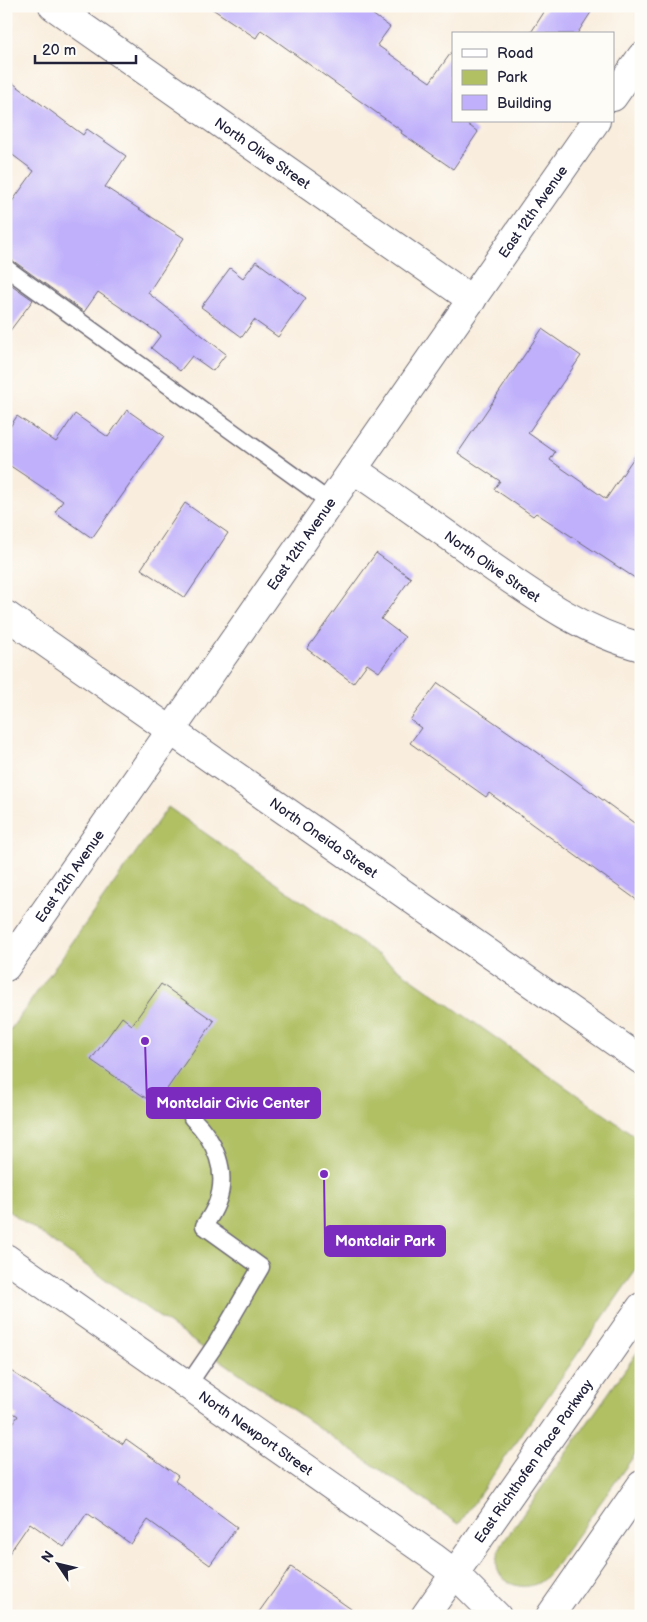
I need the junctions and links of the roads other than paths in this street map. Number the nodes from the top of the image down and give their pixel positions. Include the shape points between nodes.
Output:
1 (54, 6) edge
2 (641, 57) edge
3 (614, 96) edge
4 (595, 122) edge
5 (6, 268) edge
6 (472, 300) junction
7 (353, 469) junction
8 (330, 502) junction
9 (6, 615) edge
10 (641, 647) edge
11 (172, 731) junction
12 (6, 967) edge
13 (641, 1060) edge
14 (192, 1118) dead end
15 (6, 1258) edge
16 (641, 1307) edge
17 (188, 1385) junction
18 (641, 1485) edge
19 (454, 1573) junction
20 (425, 1616) edge
21 (498, 1616) edge
22 (550, 1616) edge

1 - 6 street, North Olive Street
2 - 3 street
4 - 6 street, East 12th Avenue
5 - 8 lane
6 - 7 street, East 12th Avenue
7 - 8 street, East 12th Avenue
7 - 10 street, North Olive Street via 542,601 578,623
8 - 11 street, East 12th Avenue
9 - 11 street, North Oneida Street
11 - 12 street, East 12th Avenue
11 - 13 street, North Oneida Street
14 - 17 lane via 212,1143 222,1180 218,1201 204,1226 261,1267
15 - 17 street, North Newport Street
16 - 19 street, East Richthofen Place Parkway
17 - 19 street, North Newport Street
18 - 22 street
19 - 20 street, East Richthofen Place Parkway
19 - 21 street, North Newport Street

